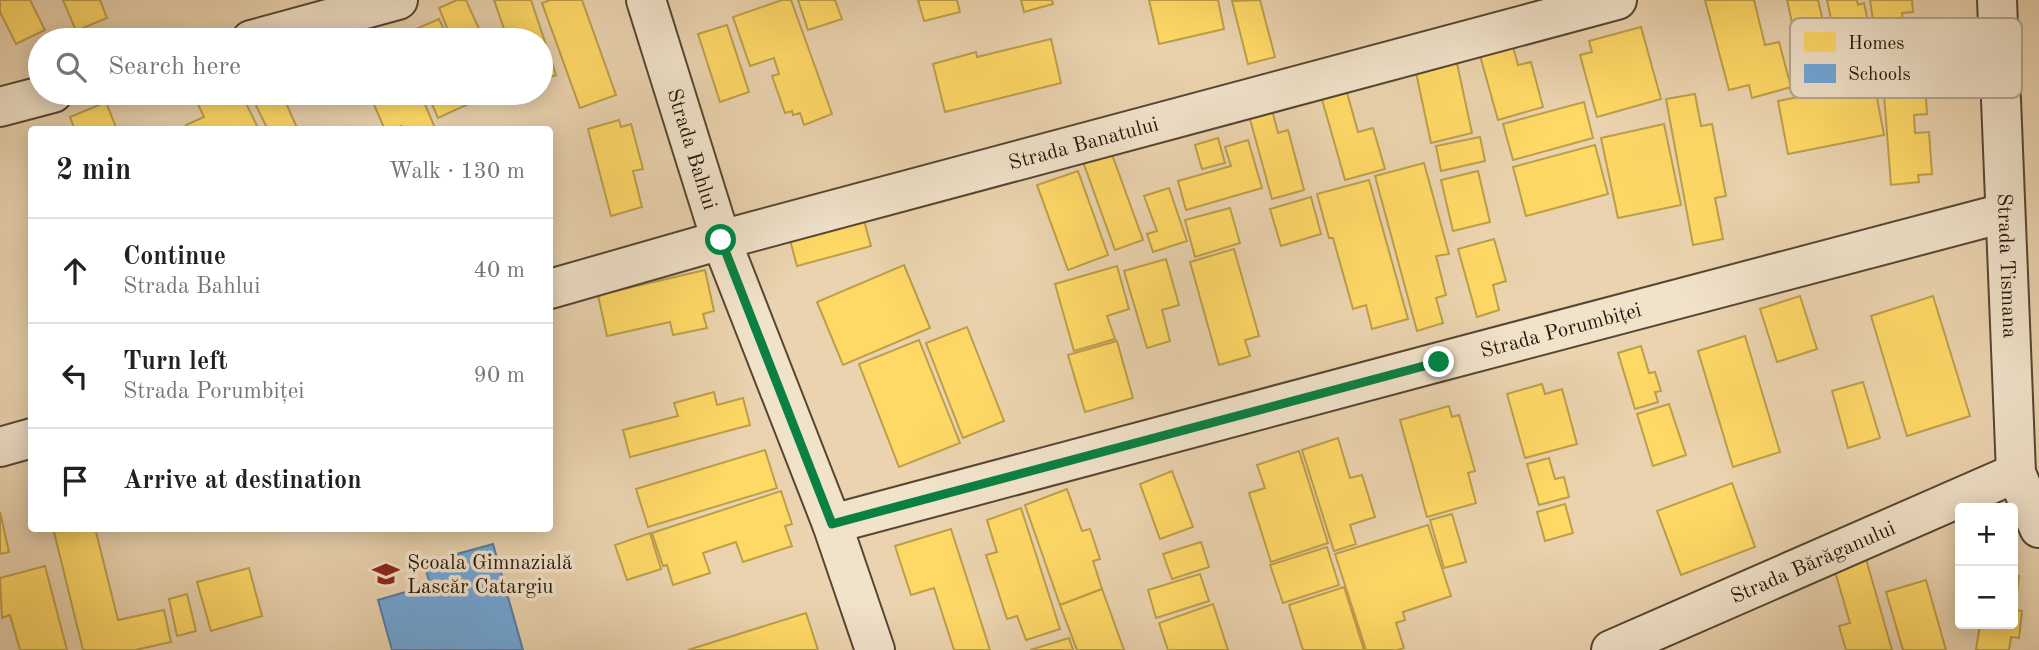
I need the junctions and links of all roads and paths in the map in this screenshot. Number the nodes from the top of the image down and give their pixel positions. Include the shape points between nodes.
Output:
1 (646, 0) edge
2 (1617, 0) edge
3 (1997, 0) edge
4 (375, 3) edge
5 (1998, 18) edge
6 (291, 28) edge
7 (2000, 98) edge
8 (28, 100) edge
9 (0, 107) edge
10 (2004, 213) junction
11 (721, 240) junction
12 (553, 288) edge
13 (28, 439) edge
14 (0, 447) edge
15 (2016, 473) junction
16 (832, 524) junction
17 (2039, 528) edge
18 (875, 650) edge
19 (1611, 650) edge

1 - 11 street, Strada Bahlui
2 - 11 street, Strada Banatului
3 - 5 street, Strada Tismana
4 - 6 street
7 - 10 street, Strada Tismana
8 - 9 street
10 - 15 street, Strada Tismana
10 - 16 street, Strada Porumbiței
11 - 12 street, Strada Banatului
11 - 16 street, Strada Bahlui
13 - 14 street
15 - 17 street, Strada Tismana
15 - 19 street, Strada Bărăganului
16 - 18 street, Strada Bahlui

